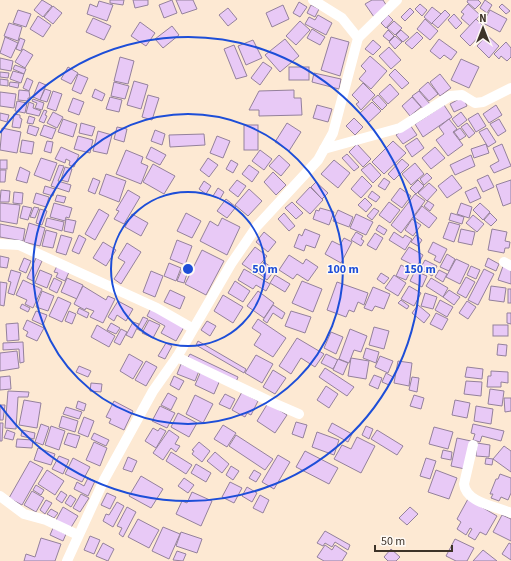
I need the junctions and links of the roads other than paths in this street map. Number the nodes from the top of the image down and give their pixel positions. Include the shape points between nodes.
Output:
1 (313, 0) edge
2 (397, 0) edge
3 (358, 38) junction
4 (511, 88) edge
5 (324, 149) junction
6 (0, 244) edge
7 (192, 328) junction
8 (177, 356) junction
9 (299, 414) dead end
10 (473, 445) dead end
11 (0, 496) edge
12 (511, 513) edge
13 (78, 536) junction
14 (67, 561) edge

1 - 3 street via 342,18
2 - 3 street
3 - 5 street via 333,132
4 - 5 street via 484,102 475,103 462,95 450,96 400,128
5 - 7 street via 318,160 257,226
6 - 7 street via 19,245 157,308
7 - 8 street
8 - 9 street
8 - 13 street via 104,480
10 - 12 street via 464,484 465,490 470,496
11 - 13 street via 24,514 46,520
13 - 14 street

